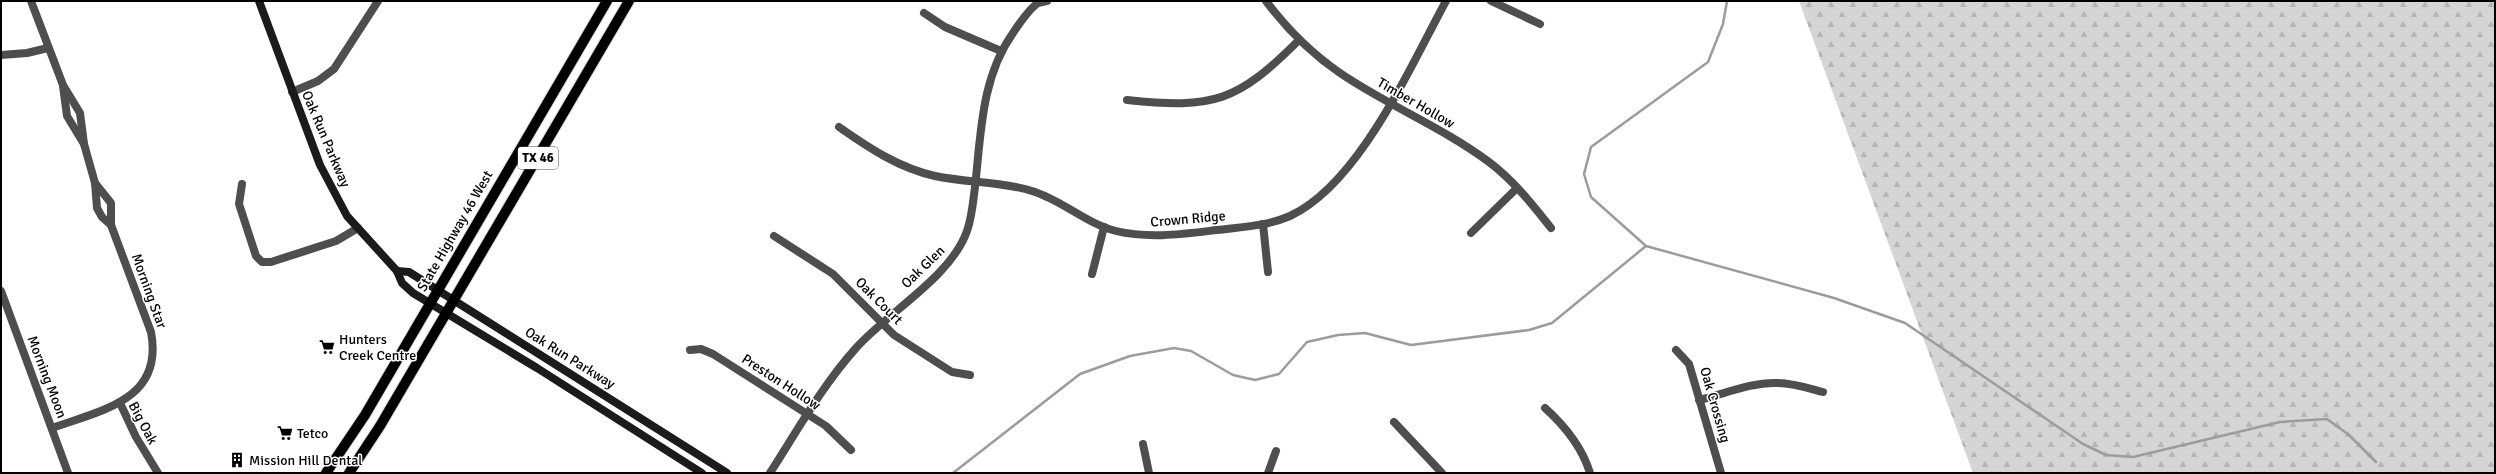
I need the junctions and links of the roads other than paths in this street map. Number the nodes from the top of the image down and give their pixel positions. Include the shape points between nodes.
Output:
1 (31, 1) edge
2 (259, 1) edge
3 (378, 1) edge
4 (607, 1) edge
5 (629, 1) edge
6 (1047, 1) edge
7 (1266, 1) edge
8 (1446, 1) edge
9 (1491, 1) edge
10 (1038, 2) edge
11 (924, 13) dead end
12 (1540, 24) dead end
13 (1299, 40) junction
14 (48, 48) junction
15 (1001, 51) junction
16 (1, 56) edge
17 (63, 85) junction
18 (292, 92) junction
19 (1127, 100) dead end
20 (1391, 103) junction
21 (839, 127) dead end
22 (84, 144) junction
23 (976, 182) junction
24 (95, 183) junction
25 (242, 184) dead end
26 (1517, 188) junction
27 (1262, 224) junction
28 (111, 225) junction
29 (1104, 227) junction
30 (358, 228) junction
31 (1551, 228) dead end
32 (1471, 232) dead end
33 (774, 236) dead end
34 (397, 271) junction
35 (1268, 272) dead end
36 (1092, 274) dead end
37 (1, 291) edge
38 (437, 291) junction
39 (453, 301) junction
40 (430, 304) junction
41 (446, 314) junction
42 (881, 323) junction
43 (690, 350) dead end
44 (1676, 350) dead end
45 (970, 375) dead end
46 (1823, 392) dead end
47 (1699, 400) junction
48 (120, 403) junction
49 (1545, 408) dead end
50 (807, 414) junction
51 (1394, 422) dead end
52 (52, 428) junction
53 (1143, 444) dead end
54 (851, 450) dead end
55 (1276, 451) dead end
56 (68, 473) edge
57 (158, 473) edge
58 (326, 473) edge
59 (349, 473) edge
60 (702, 473) edge
61 (727, 473) edge
62 (770, 473) edge
63 (1149, 473) edge
64 (1268, 473) edge
65 (1442, 473) edge
66 (1590, 473) edge
67 (1721, 473) edge

1 - 14 street, Morning Star
2 - 18 street, Oak Run Parkway
3 - 18 street via 334,69 318,81
4 - 38 main road, State Highway 46 West / TX 46
5 - 39 main road, TX 46
6 - 10 street, Oak Glen
7 - 13 street, Timber Hollow
8 - 20 street, Crown Ridge
9 - 12 street
10 - 15 street, Oak Glen via 1018,25
11 - 15 street via 945,27
13 - 19 street via 1257,79 1230,95 1189,104
13 - 20 street, Timber Hollow via 1340,73
14 - 16 street
14 - 17 street, Morning Star
15 - 23 street, Oak Glen via 987,92
17 - 22 street, Morning Star via 67,116
17 - 22 street, Morning Star via 80,113
18 - 30 street, Oak Run Parkway via 326,178 340,205
20 - 26 street, Timber Hollow via 1478,154
20 - 27 street, Crown Ridge via 1337,182 1307,207 1289,216
21 - 23 street, Crown Ridge via 893,161 915,171
22 - 24 street, Morning Star
23 - 29 street, Crown Ridge via 1033,191
23 - 42 street, Oak Glen via 971,217 959,250 934,277
24 - 28 street, Morning Star via 97,208
24 - 28 street, Morning Star via 111,203
25 - 30 street via 239,204 256,256 262,262 271,262 336,241
26 - 31 street, Timber Hollow
26 - 32 street
27 - 29 street, Crown Ridge via 1155,236
27 - 35 street
28 - 48 street, Morning Star via 151,332 153,344 148,374 138,390
29 - 36 street
30 - 34 street, Oak Run Parkway
33 - 42 street, Oak Court via 833,274
34 - 38 street, Oak Run Parkway via 409,272
34 - 40 street, Oak Run Parkway via 402,283
37 - 52 street, Morning Moon
38 - 39 street, Oak Run Parkway
38 - 40 main road, State Highway 46 West / TX 46
39 - 41 main road, TX 46
39 - 61 street, Oak Run Parkway via 572,373
40 - 41 street, Oak Run Parkway
40 - 58 main road, State Highway 46 West / TX 46 via 365,415
41 - 59 main road, TX 46
41 - 60 street, Oak Run Parkway via 537,368
42 - 45 street, Oak Court via 894,335 946,368 958,374
42 - 50 street, Oak Glen via 843,363
43 - 50 street, Preston Hollow via 701,349 713,354
44 - 47 street, Oak Crossing via 1689,364
46 - 47 street via 1798,385 1776,383 1761,384
47 - 67 street, Oak Crossing
48 - 52 street, Big Oak
48 - 57 street, Big Oak via 139,443
49 - 66 street via 1576,443
50 - 54 street, Preston Hollow via 834,432
50 - 62 street, Oak Glen
51 - 65 street
52 - 56 street, Morning Moon
53 - 63 street
55 - 64 street

